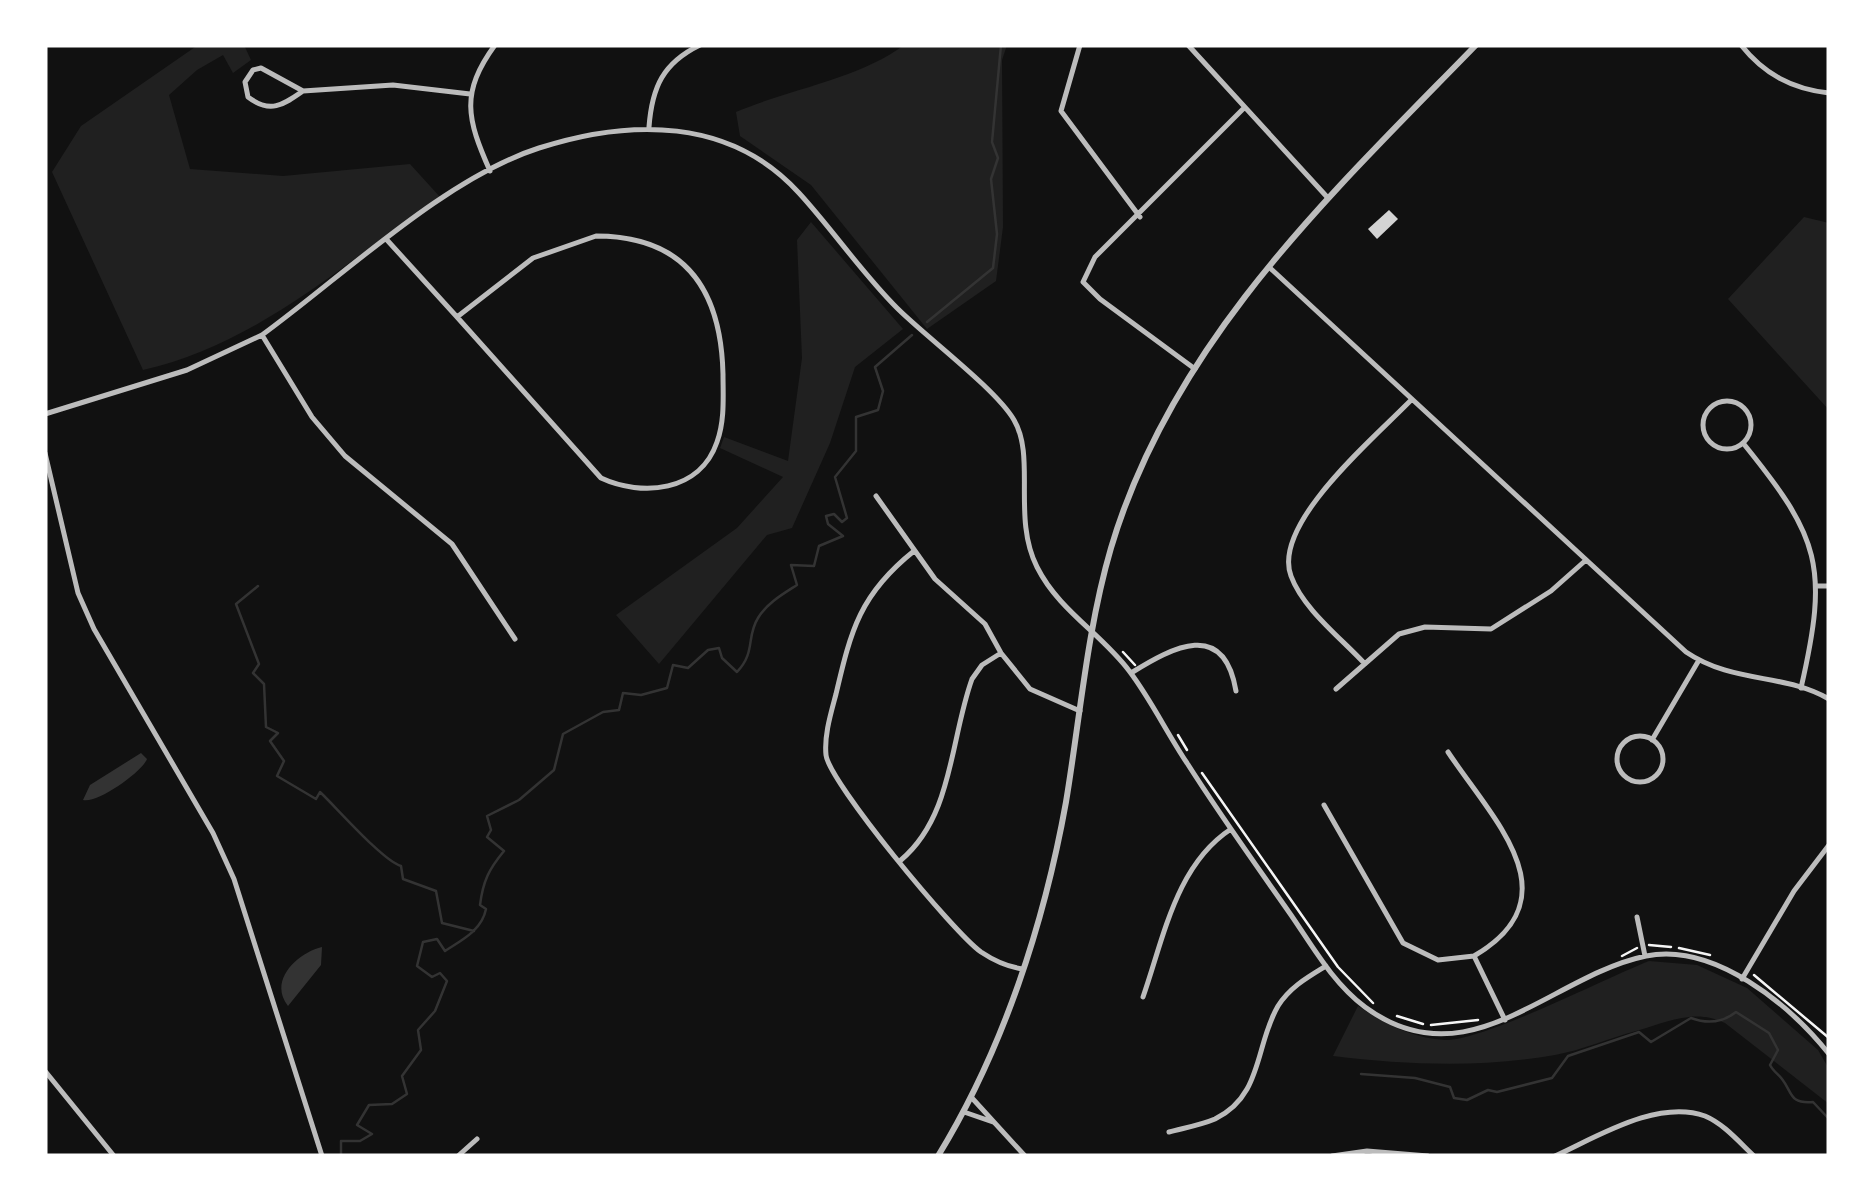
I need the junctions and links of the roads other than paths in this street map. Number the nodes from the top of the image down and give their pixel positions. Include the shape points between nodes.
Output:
1 (495, 45) edge
2 (700, 45) edge
3 (1080, 45) edge
4 (1188, 45) edge
5 (1476, 45) edge
6 (1741, 45) edge
7 (303, 91) junction
8 (1829, 92) edge
9 (470, 94) junction
10 (1244, 108) junction
11 (649, 128) junction
12 (490, 171) junction
13 (1329, 198) junction
14 (1140, 216) junction
15 (388, 240) junction
16 (1267, 265) junction
17 (457, 318) junction
18 (262, 334) junction
19 (1195, 369) junction
20 (1412, 398) junction
21 (45, 414) edge
22 (1743, 443) junction
23 (45, 453) edge
24 (876, 496) dead end
25 (914, 551) junction
26 (1586, 560) junction
27 (1817, 586) junction
28 (1829, 586) edge
29 (1094, 637) junction
30 (515, 639) dead end
31 (1001, 654) junction
32 (1699, 660) junction
33 (1365, 664) junction
34 (1131, 673) junction
35 (1336, 688) dead end
36 (1802, 688) junction
37 (1236, 691) dead end
38 (1829, 699) edge
39 (1080, 711) junction
40 (1652, 740) junction
41 (1448, 752) dead end
42 (1324, 805) dead end
43 (1232, 830) junction
44 (1829, 844) edge
45 (901, 860) junction
46 (1637, 917) dead end
47 (1474, 956) junction
48 (1645, 956) junction
49 (1326, 966) junction
50 (1023, 969) junction
51 (1742, 979) junction
52 (1143, 997) dead end
53 (1505, 1020) junction
54 (1829, 1054) edge
55 (45, 1072) edge
56 (972, 1098) junction
57 (964, 1112) junction
58 (996, 1123) junction
59 (1169, 1132) dead end
60 (477, 1138) dead end
61 (114, 1156) edge
62 (322, 1156) edge
63 (458, 1156) edge
64 (938, 1156) edge
65 (1025, 1156) edge
66 (1332, 1156) edge
67 (1428, 1156) edge
68 (1555, 1156) edge
69 (1754, 1156) edge

1 - 9 street
2 - 11 street via 659,77
3 - 14 street via 1061,111
4 - 10 street
5 - 13 street
6 - 8 street via 1784,82
7 - 7 street via 261,68 245,82 248,97 268,108
7 - 9 street via 392,85
9 - 12 street via 471,118
10 - 13 street
10 - 14 street
11 - 12 street via 578,136
11 - 29 street via 702,135 766,163 896,308 1011,415 1022,458 1025,536 1047,584
12 - 15 street
13 - 16 street
14 - 19 street via 1095,257 1084,282
15 - 17 street
15 - 18 street
16 - 19 street
16 - 20 street
17 - 17 street via 601,478 619,487 666,488 693,474 716,446 723,394 716,313 694,276 654,246 596,236 561,245 513,270
18 - 21 street via 187,370
18 - 30 street via 344,456 452,544
19 - 29 street via 1124,509
20 - 26 street
20 - 33 street via 1324,492 1288,550 1297,589
22 - 22 street via 1750,428 1742,406 1726,401 1711,407 1706,437 1719,448
22 - 27 street via 1803,524
23 - 62 street via 78,593 213,833 242,900
24 - 25 street
25 - 31 street via 973,610
25 - 45 street via 872,590 857,615 826,740 834,774
26 - 32 street
26 - 33 street via 1501,625 1408,630
27 - 28 street
27 - 36 street
29 - 34 street
29 - 39 street
31 - 39 street via 1030,689
31 - 45 street via 972,680 935,818
32 - 36 street via 1736,676
32 - 40 street
33 - 35 street
34 - 37 street via 1166,651 1205,646 1231,668
34 - 43 street
36 - 38 street
39 - 50 street via 1065,805
40 - 40 street via 1662,752 1658,773 1646,782 1631,780 1617,764 1620,748 1630,738
41 - 47 street via 1523,874 1519,916 1498,942
42 - 47 street via 1403,943 1438,960
43 - 49 street
43 - 52 street via 1188,872
44 - 51 street
45 - 50 street via 980,951
46 - 48 street
47 - 53 street
48 - 51 street via 1700,960
48 - 53 street
49 - 53 street via 1361,1004 1402,1026 1450,1034
49 - 59 street via 1279,1004 1258,1070 1236,1103 1213,1120
50 - 56 street
51 - 54 street
55 - 61 street
56 - 57 street
56 - 58 street
57 - 58 street
57 - 64 street
58 - 65 street
60 - 63 street
66 - 67 street
68 - 69 street via 1650,1115 1693,1114 1728,1130

